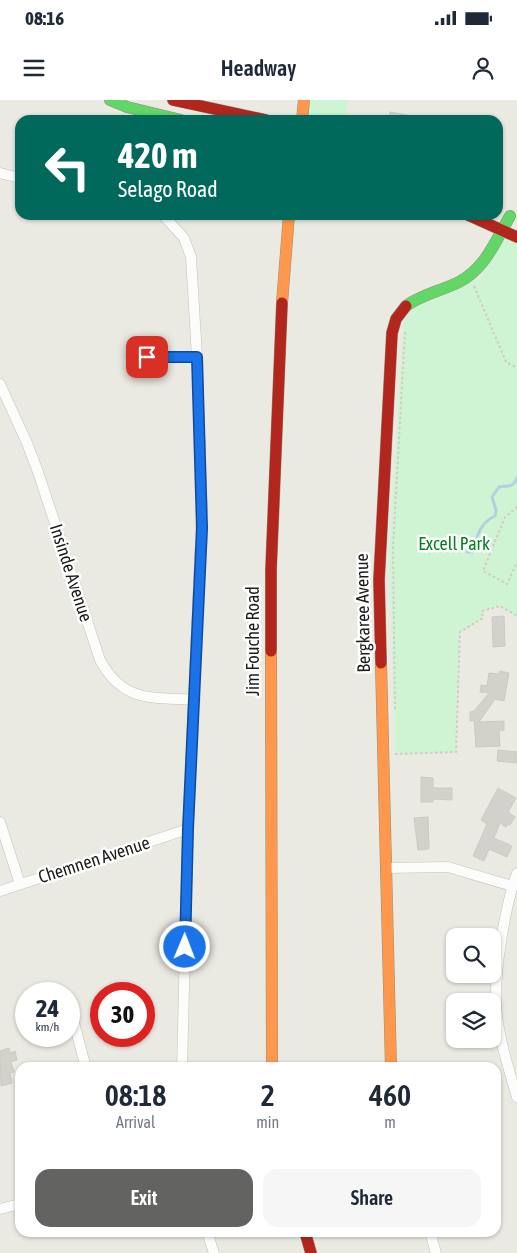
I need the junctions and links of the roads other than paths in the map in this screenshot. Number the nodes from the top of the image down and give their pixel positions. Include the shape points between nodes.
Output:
1 (110, 100) edge
2 (175, 100) edge
3 (304, 100) edge
4 (159, 115) edge
5 (175, 115) edge
6 (243, 115) edge
7 (302, 115) edge
8 (0, 174) edge
9 (15, 177) edge
10 (513, 217) edge
11 (168, 220) edge
12 (290, 220) edge
13 (479, 220) edge
14 (502, 230) junction
15 (517, 237) edge
16 (131, 357) dead end
17 (197, 357) junction
18 (0, 384) edge
19 (195, 700) junction
20 (0, 822) edge
21 (188, 829) junction
22 (386, 868) junction
23 (517, 873) edge
24 (20, 884) junction
25 (512, 886) junction
26 (0, 890) edge
27 (80, 1045) edge
28 (84, 1062) edge
29 (182, 1062) edge
30 (272, 1062) edge
31 (391, 1062) edge
32 (514, 1073) edge
33 (517, 1097) edge
34 (15, 1205) edge
35 (0, 1208) edge
36 (209, 1237) edge
37 (307, 1237) edge
38 (431, 1237) edge
39 (214, 1253) edge
40 (311, 1253) edge
41 (436, 1253) edge

1 - 4 street
2 - 5 street
2 - 6 street
3 - 7 street
8 - 9 street
10 - 14 street, Bergkaree Avenue
11 - 17 street via 184,238 191,257
12 - 30 street, Jim Fouche Road via 281,315 271,570
13 - 14 street
14 - 15 street
14 - 22 street, Bergkaree Avenue via 475,271 455,284 408,302 396,316 393,327 379,580
16 - 17 street
17 - 19 street via 202,528
18 - 19 street, Insinde Avenue via 35,465 106,672 117,684 136,694
19 - 21 street
20 - 24 street
21 - 24 street, Chemnen Avenue
21 - 29 street
22 - 25 street via 448,867
22 - 31 street, Bergkaree Avenue
23 - 25 street
24 - 26 street, Chemnen Avenue
25 - 32 street via 496,1003
27 - 28 street
32 - 33 street
34 - 35 street
36 - 39 street
37 - 40 street
38 - 41 street

